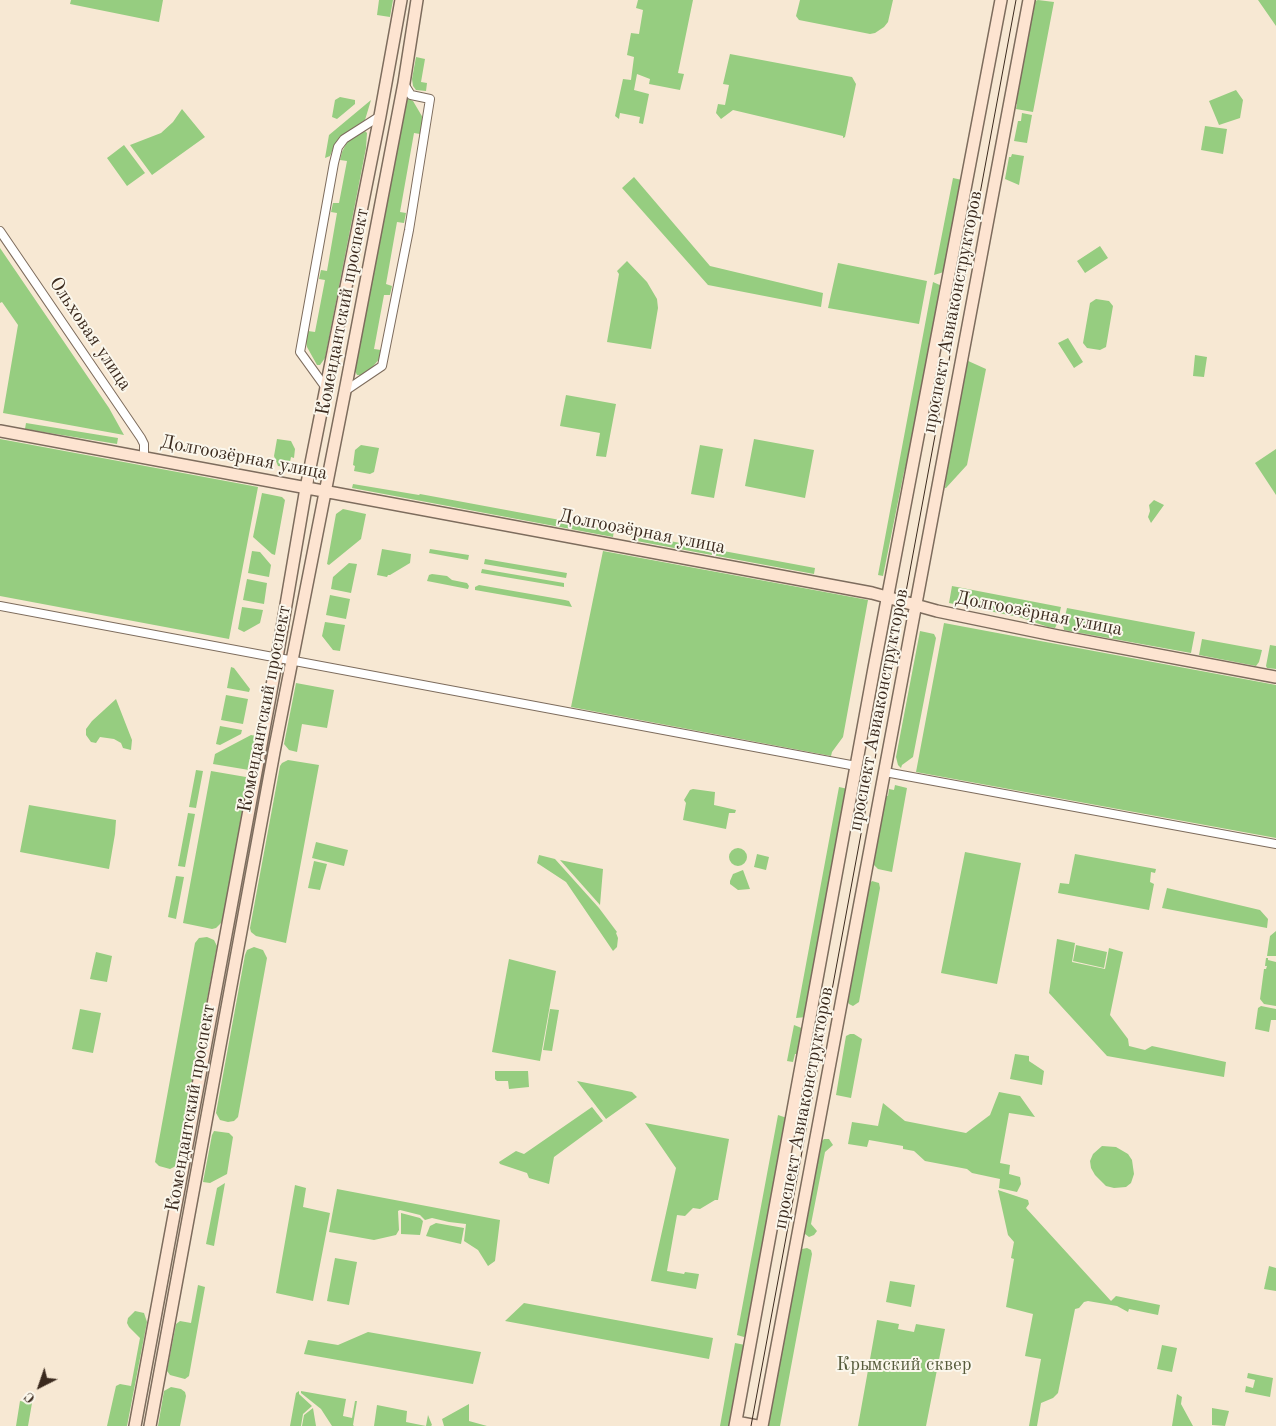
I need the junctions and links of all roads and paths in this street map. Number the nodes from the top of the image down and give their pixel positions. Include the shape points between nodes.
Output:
1 (401, 0) edge
2 (418, 0) edge
3 (1001, 0) edge
4 (1029, 0) edge
5 (404, 83) junction
6 (380, 116) junction
7 (0, 231) edge
8 (326, 388) junction
9 (346, 391) junction
10 (0, 431) edge
11 (144, 458) junction
12 (306, 488) junction
13 (326, 492) junction
14 (888, 597) junction
15 (916, 605) junction
16 (0, 606) edge
17 (277, 658) junction
18 (292, 661) junction
19 (1276, 677) edge
20 (856, 766) junction
21 (885, 772) junction
22 (1276, 844) edge
23 (736, 1424) edge
24 (135, 1426) edge
25 (150, 1426) edge
26 (757, 1426) edge
27 (762, 1426) edge

1 - 6 main road, Комендантский проспект
2 - 5 main road, Комендантский проспект
3 - 14 main road, проспект Авиаконструкторов
4 - 15 main road, проспект Авиаконструкторов
5 - 9 main road, Комендантский проспект
5 - 9 street via 411,94 430,99 408,230 382,366
6 - 8 main road, Комендантский проспект
6 - 8 street via 344,139 334,163 300,352
7 - 11 street, Ольховая улица via 141,438
8 - 12 main road, Комендантский проспект
9 - 13 main road, Комендантский проспект
10 - 11 main road, Долгоозёрная улица
11 - 12 main road, Долгоозёрная улица
12 - 13 main road, Долгоозёрная улица
12 - 17 main road, Комендантский проспект
13 - 14 main road, Долгоозёрная улица
13 - 18 main road, Комендантский проспект
14 - 15 main road, Долгоозёрная улица
14 - 20 main road, проспект Авиаконструкторов
15 - 19 main road, Долгоозёрная улица
15 - 21 main road, проспект Авиаконструкторов
16 - 17 street
17 - 18 street
17 - 24 main road, Комендантский проспект
18 - 20 street
18 - 25 main road, Комендантский проспект
20 - 23 main road, проспект Авиаконструкторов
21 - 22 street
21 - 27 main road, проспект Авиаконструкторов
23 - 26 main road

